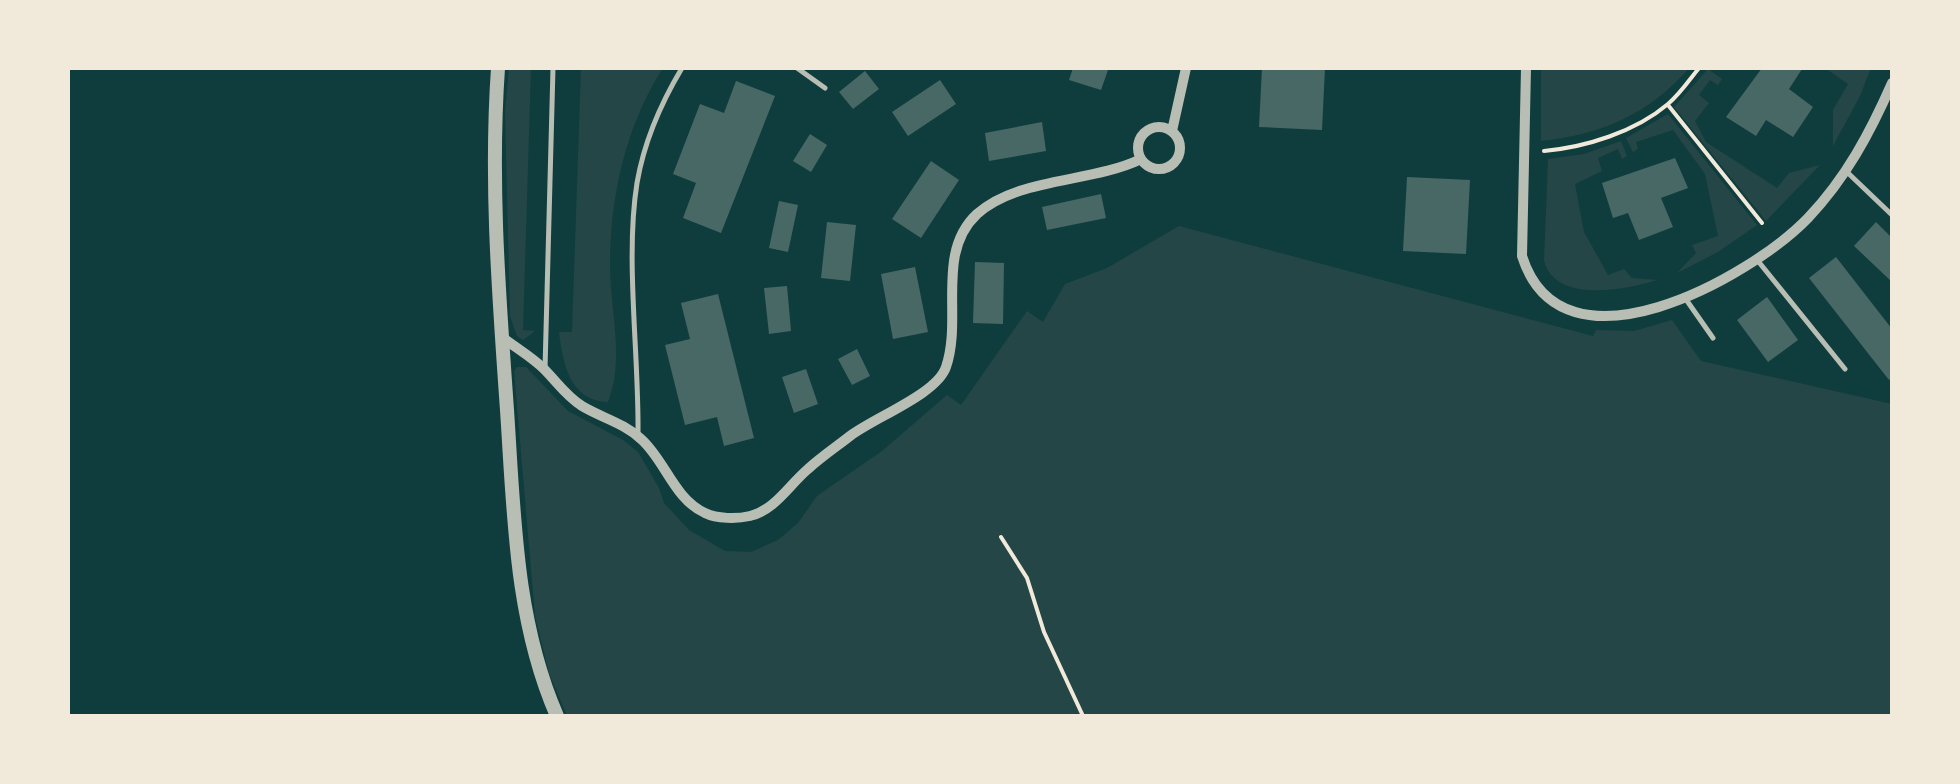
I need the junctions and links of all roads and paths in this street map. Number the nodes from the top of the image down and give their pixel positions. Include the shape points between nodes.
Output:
1 (498, 68) edge
2 (553, 68) edge
3 (682, 68) edge
4 (797, 68) edge
5 (1186, 68) edge
6 (1526, 68) edge
7 (1699, 68) edge
8 (1892, 83) edge
9 (825, 88) dead end
10 (1668, 105) junction
11 (1172, 131) junction
12 (1544, 151) dead end
13 (1141, 159) junction
14 (1848, 172) junction
15 (1892, 215) edge
16 (1762, 222) dead end
17 (1758, 261) junction
18 (1684, 298) junction
19 (502, 337) junction
20 (1713, 338) dead end
21 (1845, 369) dead end
22 (544, 370) junction
23 (638, 436) junction
24 (1001, 537) dead end
25 (558, 716) edge
26 (1083, 716) edge

1 - 19 street via 492,150
2 - 22 lane
3 - 23 lane via 664,98 637,182
4 - 9 lane
5 - 11 street
6 - 18 street via 1522,256 1530,281 1546,298 1592,314 1624,317
7 - 10 path
8 - 14 street
10 - 12 path via 1596,141
10 - 16 path
11 - 13 street via 1154,128 1143,135
11 - 13 street via 1180,146 1175,163 1157,169
13 - 23 street via 1016,193 977,214 954,258 950,345 937,383 869,422 768,508 730,518 707,514 691,504
14 - 15 lane
14 - 17 street
17 - 18 street
17 - 21 lane
18 - 20 lane
19 - 22 street
19 - 25 street via 524,618
22 - 23 street via 582,406
24 - 26 path via 1027,578

